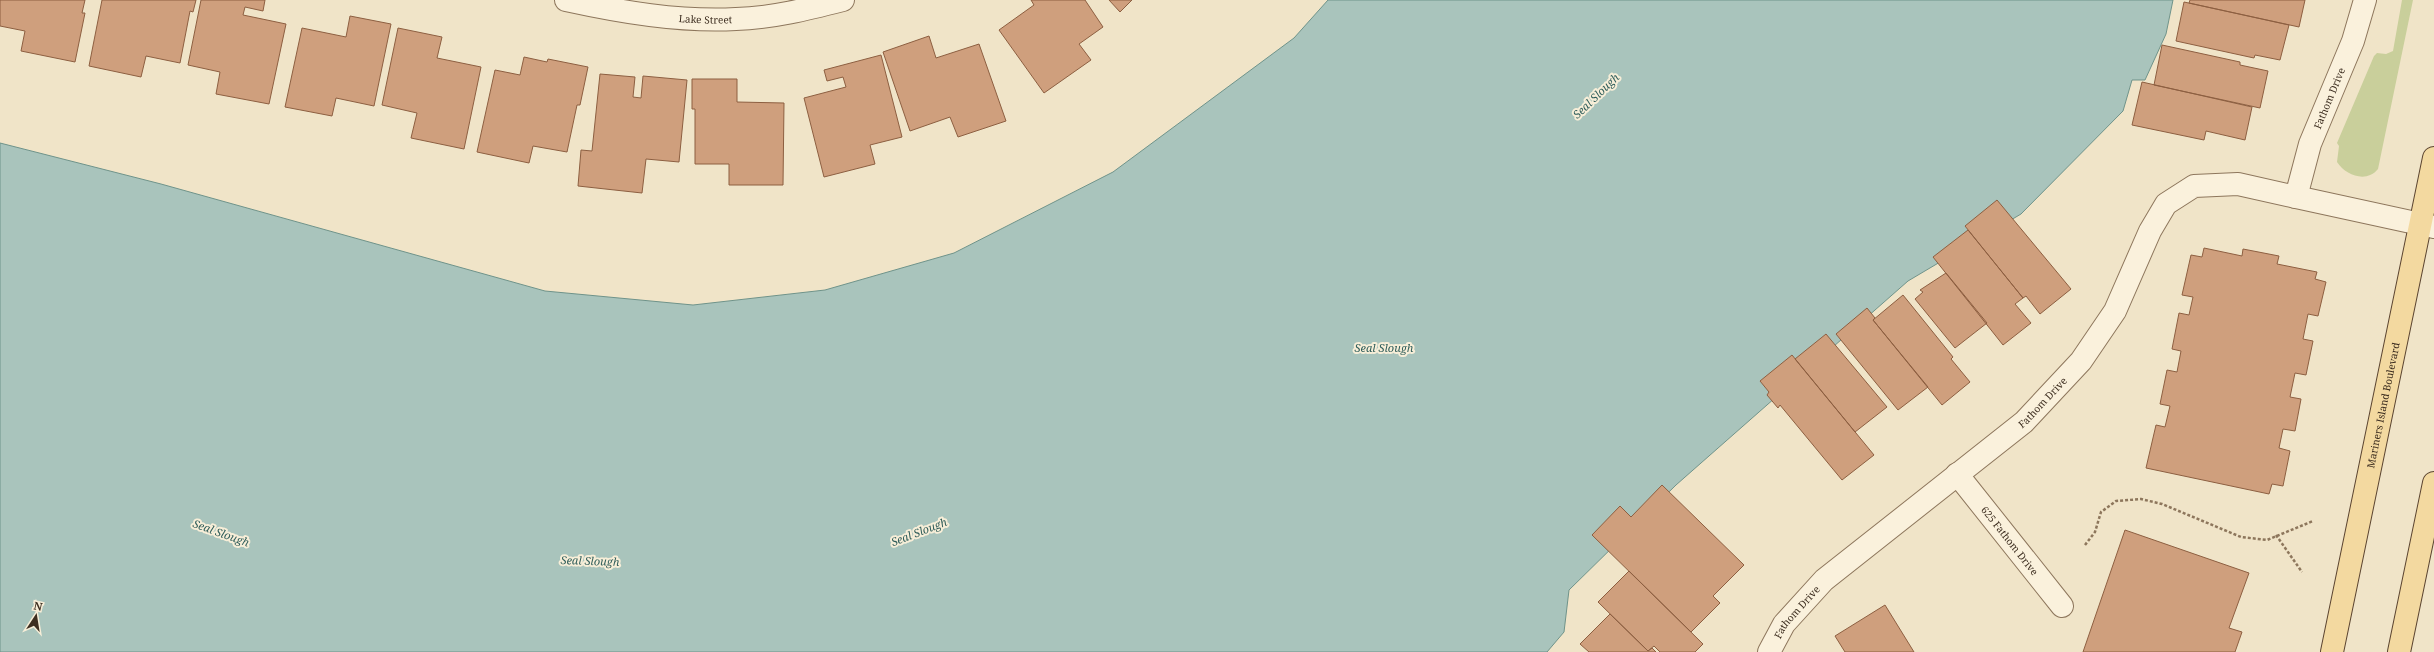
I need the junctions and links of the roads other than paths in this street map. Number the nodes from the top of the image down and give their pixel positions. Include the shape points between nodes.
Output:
1 (566, 0) edge
2 (843, 0) edge
3 (2366, 0) edge
4 (2434, 158) edge
5 (2296, 197) junction
6 (2427, 226) edge
7 (1957, 474) junction
8 (2434, 483) edge
9 (2062, 606) dead end
10 (1769, 652) edge
11 (2332, 652) edge
12 (2399, 652) edge

1 - 2 street, Lake Street via 668,17 736,19 805,10
3 - 5 street, Fathom Drive via 2353,41 2310,144
4 - 6 main road, Mariners Island Boulevard
5 - 6 street, Fathom Drive
5 - 7 street, Fathom Drive via 2238,184 2194,186 2166,204 2150,231 2115,311 2081,361 2024,422
6 - 11 main road, Mariners Island Boulevard
7 - 9 street, 625 Fathom Drive
7 - 10 street, Fathom Drive via 1824,580 1784,624
8 - 12 main road

